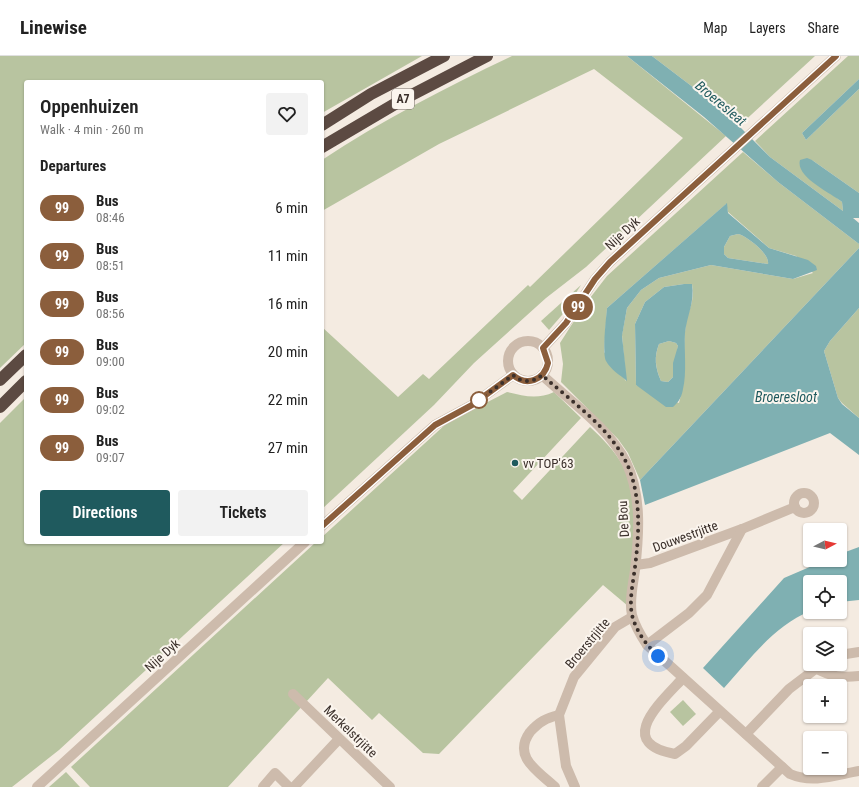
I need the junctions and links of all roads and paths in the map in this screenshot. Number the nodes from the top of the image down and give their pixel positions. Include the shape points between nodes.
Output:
1 (444, 56) edge
2 (487, 56) edge
3 (836, 56) edge
4 (324, 124) edge
5 (324, 146) edge
6 (543, 348) junction
7 (24, 357) edge
8 (513, 375) junction
9 (542, 375) junction
10 (0, 380) edge
11 (24, 383) edge
12 (0, 407) edge
13 (795, 507) dead end
14 (324, 524) edge
15 (742, 530) junction
16 (302, 544) edge
17 (636, 565) junction
18 (632, 617) junction
19 (647, 645) junction
20 (859, 652) edge
21 (847, 654) edge
22 (812, 671) edge
23 (824, 671) edge
24 (859, 676) edge
25 (683, 678) junction
26 (294, 694) dead end
27 (719, 712) junction
28 (559, 715) junction
29 (746, 734) junction
30 (339, 738) junction
31 (782, 767) junction
32 (859, 771) edge
33 (37, 787) edge
34 (263, 787) edge
35 (289, 787) edge
36 (294, 787) edge
37 (390, 787) edge
38 (555, 787) edge
39 (575, 787) edge
40 (762, 787) edge

1 - 4 highway, A7 via 372,94
2 - 5 highway, A7 via 400,101
3 - 6 street, Nije Dyk via 602,270 566,323
6 - 8 street via 529,341 514,346 507,362
6 - 9 street via 548,363
7 - 10 highway
8 - 9 street via 529,382
8 - 14 street via 472,405 435,425
9 - 17 street, De Bou via 590,417 613,442 626,462 638,508
11 - 12 highway
13 - 15 street, Douwestrjitte
15 - 17 street, Douwestrjitte via 650,563
15 - 19 street, Douwestrjitte via 707,595 689,613
16 - 33 street, Nije Dyk
17 - 18 street, De Bou
18 - 19 street, De Bou
18 - 28 street, Broerstrjitte via 615,627 574,677
19 - 25 street, De Bou
20 - 21 street
22 - 29 street via 789,689
23 - 24 street via 828,675 842,678
25 - 27 street, De Bou
25 - 27 street via 651,714 645,728 647,742 658,751 675,754
26 - 30 street, Merkelstrjitte
27 - 29 street, De Bou
28 - 38 street via 544,718 535,726 524,740 523,751 526,759
28 - 39 street, Broerstrjitte via 566,766
29 - 31 street, De Bou
30 - 36 street
30 - 37 street, Merkelstrjitte
31 - 32 street, De Bou via 790,774 808,780
31 - 40 street
34 - 35 street via 275,774

